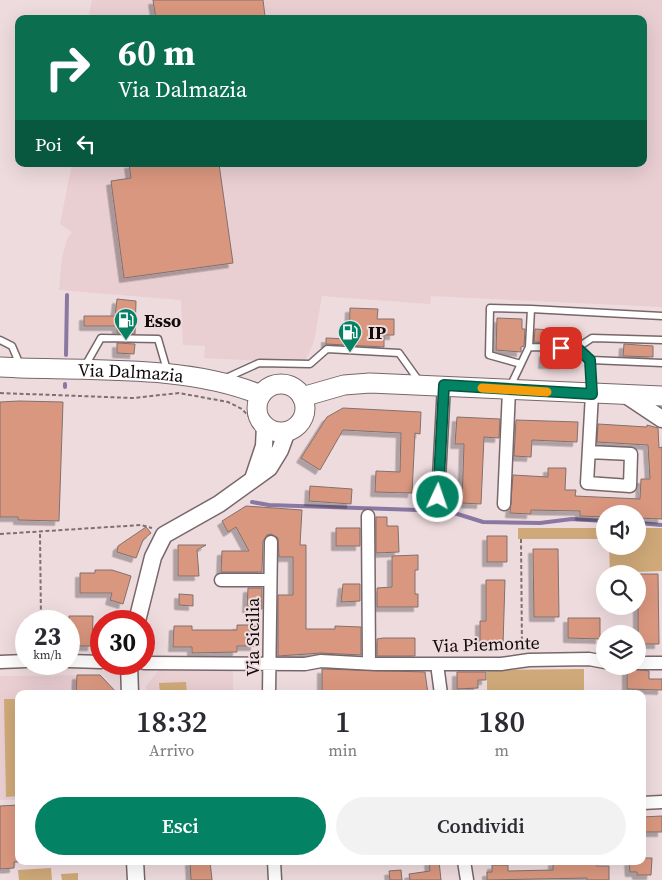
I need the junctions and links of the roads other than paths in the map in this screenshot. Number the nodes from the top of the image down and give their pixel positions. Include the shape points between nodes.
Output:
1 (532, 309) junction
2 (662, 316) edge
3 (0, 340) edge
4 (662, 340) edge
5 (529, 347) junction
6 (577, 348) junction
7 (590, 360) junction
8 (662, 362) edge
9 (521, 364) junction
10 (0, 368) edge
11 (22, 369) junction
12 (82, 370) junction
13 (168, 374) junction
14 (220, 381) junction
15 (421, 384) junction
16 (444, 385) junction
17 (509, 390) junction
18 (592, 394) junction
19 (626, 394) junction
20 (261, 395) junction
21 (662, 396) edge
22 (302, 397) junction
23 (662, 419) edge
24 (259, 425) junction
25 (287, 431) junction
26 (589, 452) dead end
27 (253, 480) junction
28 (438, 497) dead end
29 (504, 504) dead end
30 (368, 516) dead end
31 (271, 542) dead end
32 (221, 580) dead end
33 (270, 580) junction
34 (139, 610) edge
35 (596, 660) edge
36 (15, 661) edge
37 (0, 662) edge
38 (155, 663) edge
39 (369, 663) junction
40 (646, 663) edge
41 (662, 663) edge
42 (270, 664) junction
43 (437, 664) junction
44 (129, 675) edge
45 (130, 690) edge
46 (270, 690) edge
47 (440, 690) edge
48 (662, 802) edge
49 (646, 803) edge
50 (135, 865) edge
51 (274, 865) edge
52 (465, 865) edge
53 (136, 880) edge
54 (275, 880) edge
55 (467, 880) edge

1 - 2 lane
1 - 5 lane
1 - 9 lane via 490,308 489,355
3 - 11 lane via 12,346
4 - 6 lane via 592,338
5 - 6 lane
5 - 9 lane
6 - 7 lane
7 - 8 lane
7 - 18 lane
9 - 17 lane
10 - 11 main road, Via Dalmazia
11 - 12 main road, Via Dalmazia
12 - 13 main road, Via Dalmazia
12 - 13 lane via 102,338 158,339
13 - 14 main road, Via Dalmazia
14 - 15 lane via 259,363 310,364 327,349 399,353
14 - 20 main road, Via Dalmazia
15 - 16 main road
15 - 22 main road via 344,385
16 - 17 main road
16 - 28 street
17 - 18 main road
17 - 29 street
18 - 19 main road
18 - 26 street
19 - 21 main road
19 - 23 street
20 - 22 main road via 268,388 282,384 296,389
20 - 24 main road via 257,411
22 - 25 main road via 305,407 302,418
24 - 25 main road via 275,431
24 - 27 street via 264,446
25 - 27 street via 269,468
27 - 34 street via 219,504 164,535 153,557
30 - 39 street
31 - 33 street, Via Sicilia
32 - 33 street, Via Sicilia
33 - 42 street, Via Sicilia
35 - 43 street, Via Piemonte
36 - 37 street
38 - 42 street, Via Piemonte
39 - 42 street, Via Piemonte
39 - 43 street, Via Piemonte
40 - 41 street
42 - 46 street, Via Sicilia
43 - 47 street
44 - 45 street
48 - 49 street
50 - 53 street
51 - 54 street
52 - 55 street

